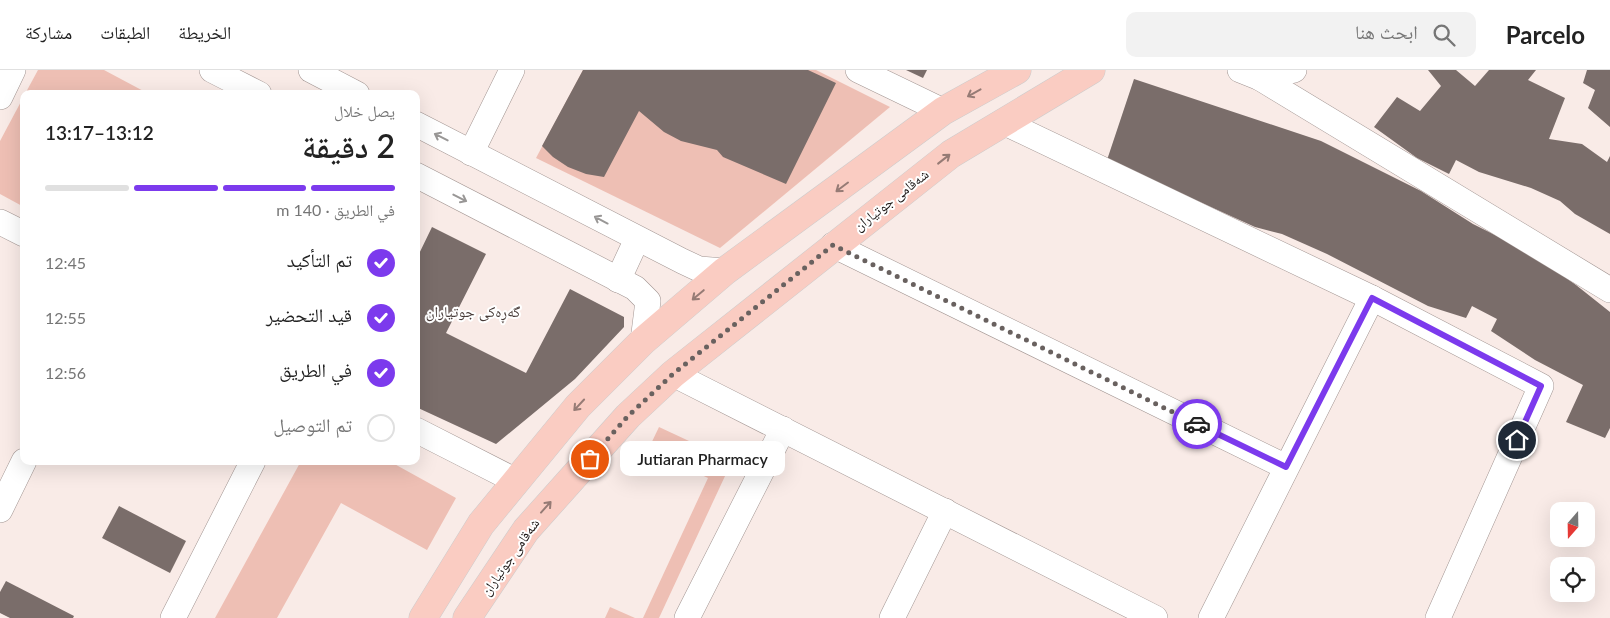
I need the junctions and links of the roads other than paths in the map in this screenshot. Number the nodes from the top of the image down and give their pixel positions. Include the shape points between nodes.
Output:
1 (13, 70) edge
2 (311, 70) edge
3 (512, 70) edge
4 (858, 70) edge
5 (1017, 70) edge
6 (1091, 70) edge
7 (1294, 70) edge
8 (1250, 74) edge
9 (219, 80) edge
10 (248, 90) edge
11 (349, 90) edge
12 (0, 96) edge
13 (943, 110) junction
14 (1003, 122) junction
15 (420, 126) edge
16 (471, 152) junction
17 (420, 177) edge
18 (0, 222) edge
19 (20, 232) edge
20 (637, 239) junction
21 (833, 245) junction
22 (726, 271) junction
23 (618, 280) junction
24 (1610, 290) edge
25 (1372, 298) junction
26 (643, 341) junction
27 (673, 374) junction
28 (783, 429) junction
29 (420, 432) edge
30 (22, 465) edge
31 (251, 465) edge
32 (1286, 467) junction
33 (516, 481) junction
34 (0, 510) edge
35 (945, 510) junction
36 (427, 611) edge
37 (174, 618) edge
38 (459, 618) edge
39 (467, 618) edge
40 (687, 618) edge
41 (892, 618) edge
42 (1155, 618) edge
43 (1211, 618) edge
44 (1438, 618) edge

1 - 12 street
2 - 11 street
3 - 16 street
4 - 13 street
5 -> 13 main road
6 - 14 main road, شەقامی جوتیاران
7 - 8 street
8 - 24 street
9 - 10 street
13 -> 22 main road
21 -> 14 main road, شەقامی جوتیاران via 951,154
14 - 25 street
16 -> 15 street
20 -> 16 street
17 -> 23 street
18 - 19 street
20 - 22 street via 699,269
20 - 23 street
21 - 27 main road, شەقامی جوتیاران
21 - 32 street
22 -> 26 main road
23 - 26 street via 635,288 648,301
25 - 32 street
25 - 44 street via 1541,386
26 -> 33 main road via 578,406
27 - 28 street
39 -> 27 main road, شەقامی جوتیاران via 526,530 628,416
28 - 35 street
28 - 40 street
29 - 33 street
30 - 34 street
31 - 37 street
32 - 43 street
33 - 36 main road via 482,524
35 - 41 street
35 - 42 street
36 - 38 main road

